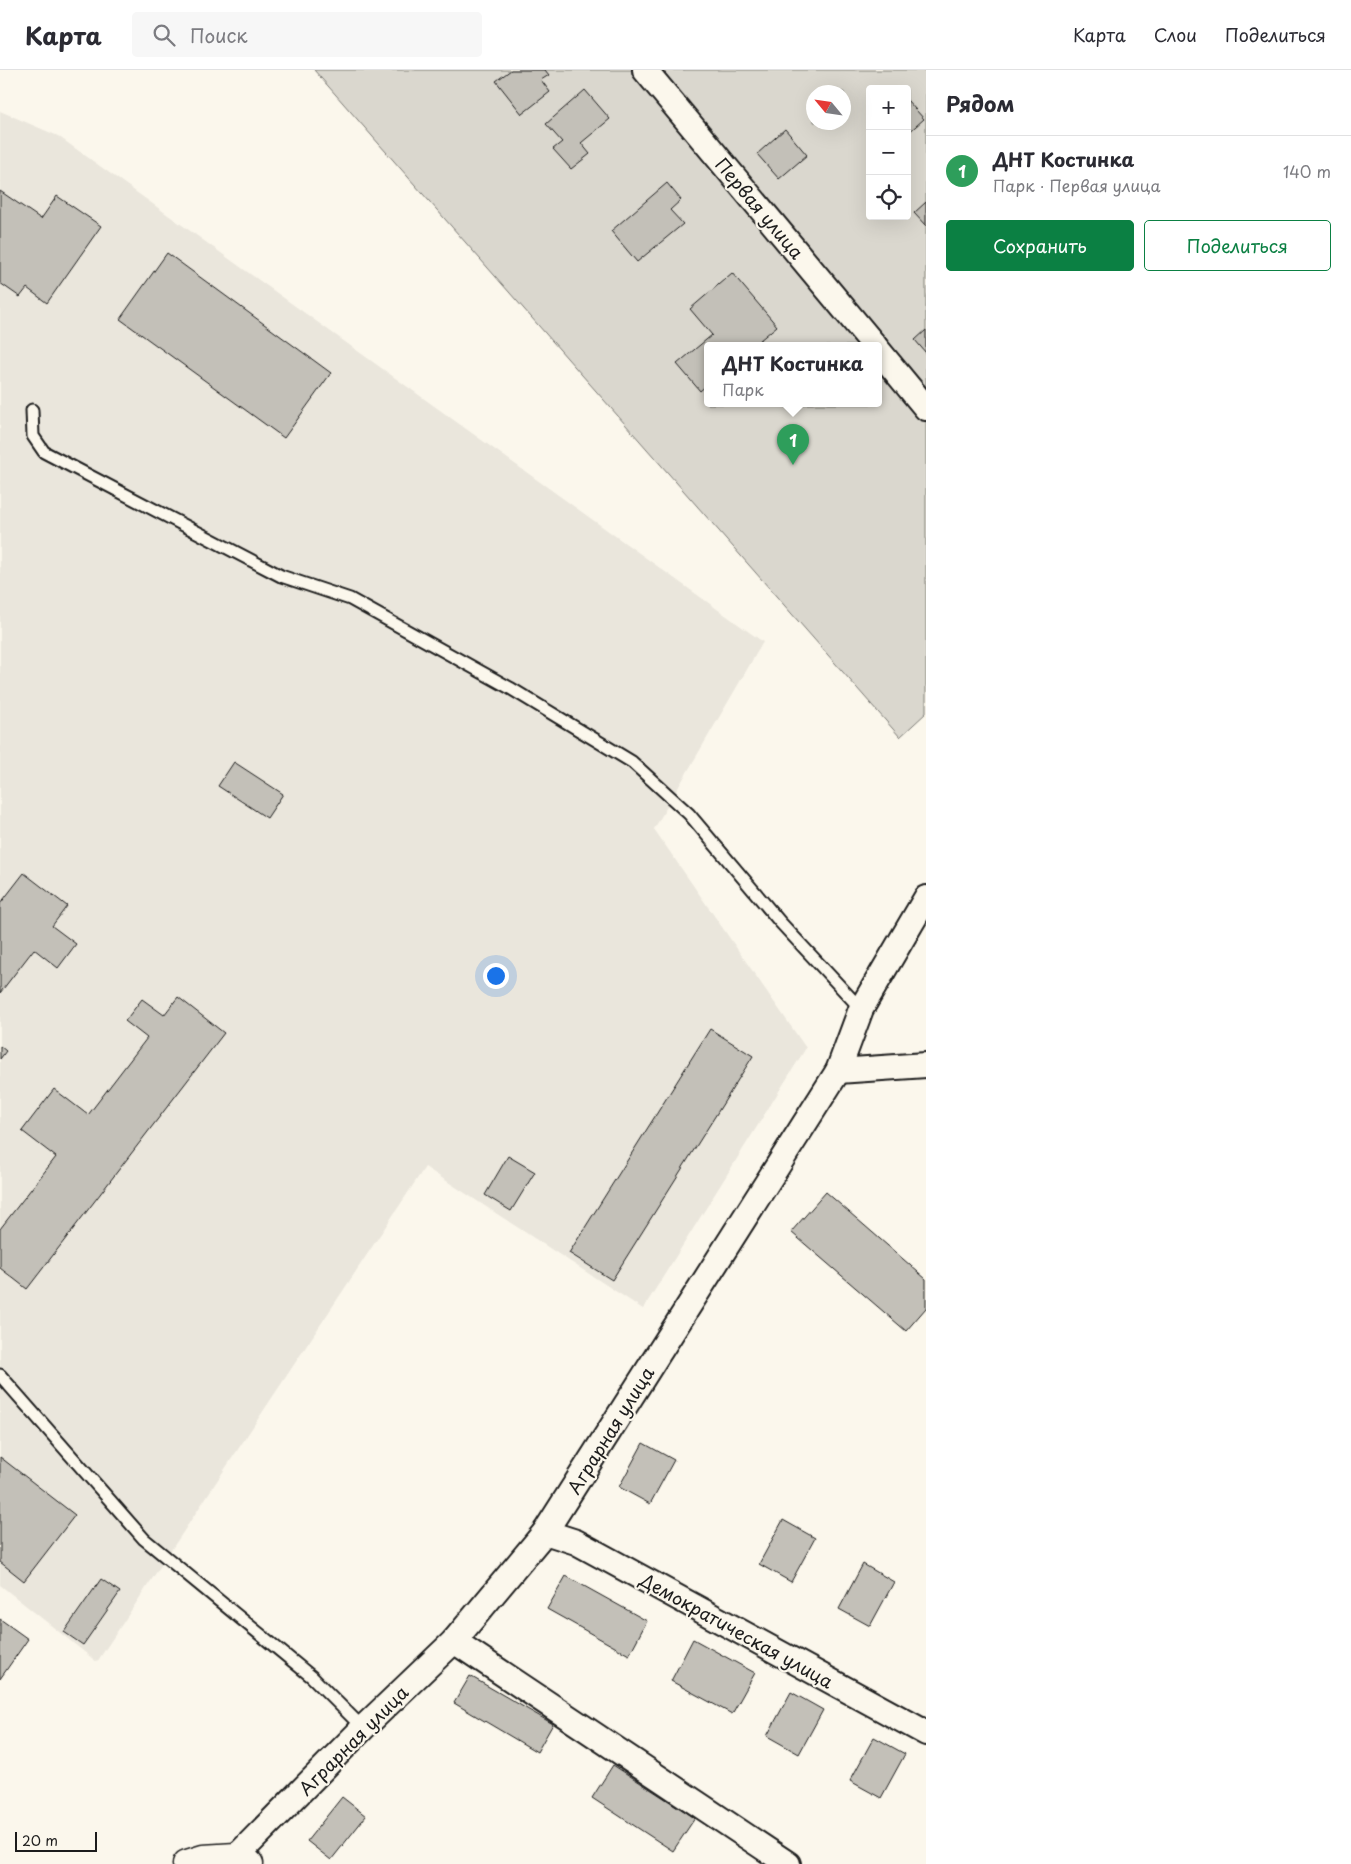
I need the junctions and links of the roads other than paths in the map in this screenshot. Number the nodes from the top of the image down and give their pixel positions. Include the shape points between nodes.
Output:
1 (646, 70) edge
2 (872, 342) edge
3 (882, 355) edge
4 (926, 408) edge
5 (32, 410) dead end
6 (926, 898) edge
7 (861, 1009) junction
8 (926, 1066) edge
9 (838, 1071) junction
10 (0, 1375) edge
11 (545, 1532) junction
12 (454, 1642) junction
13 (363, 1728) junction
14 (926, 1733) edge
15 (242, 1860) edge
16 (187, 1864) edge
17 (788, 1864) edge

1 - 2 street, Первая улица
3 - 4 street
5 - 7 lane via 33,436 44,452 281,576 350,599 510,688 632,762 689,814 780,922
6 - 7 street, Аграрная улица
7 - 9 street, Аграрная улица
8 - 9 street
9 - 11 street, Аграрная улица
10 - 13 lane via 144,1539 312,1677
11 - 12 street, Аграрная улица
11 - 14 street, Демократическая улица via 576,1542
12 - 13 street, Аграрная улица
12 - 17 street
13 - 15 street, Аграрная улица
15 - 16 street, Аграрная улица via 203,1859

